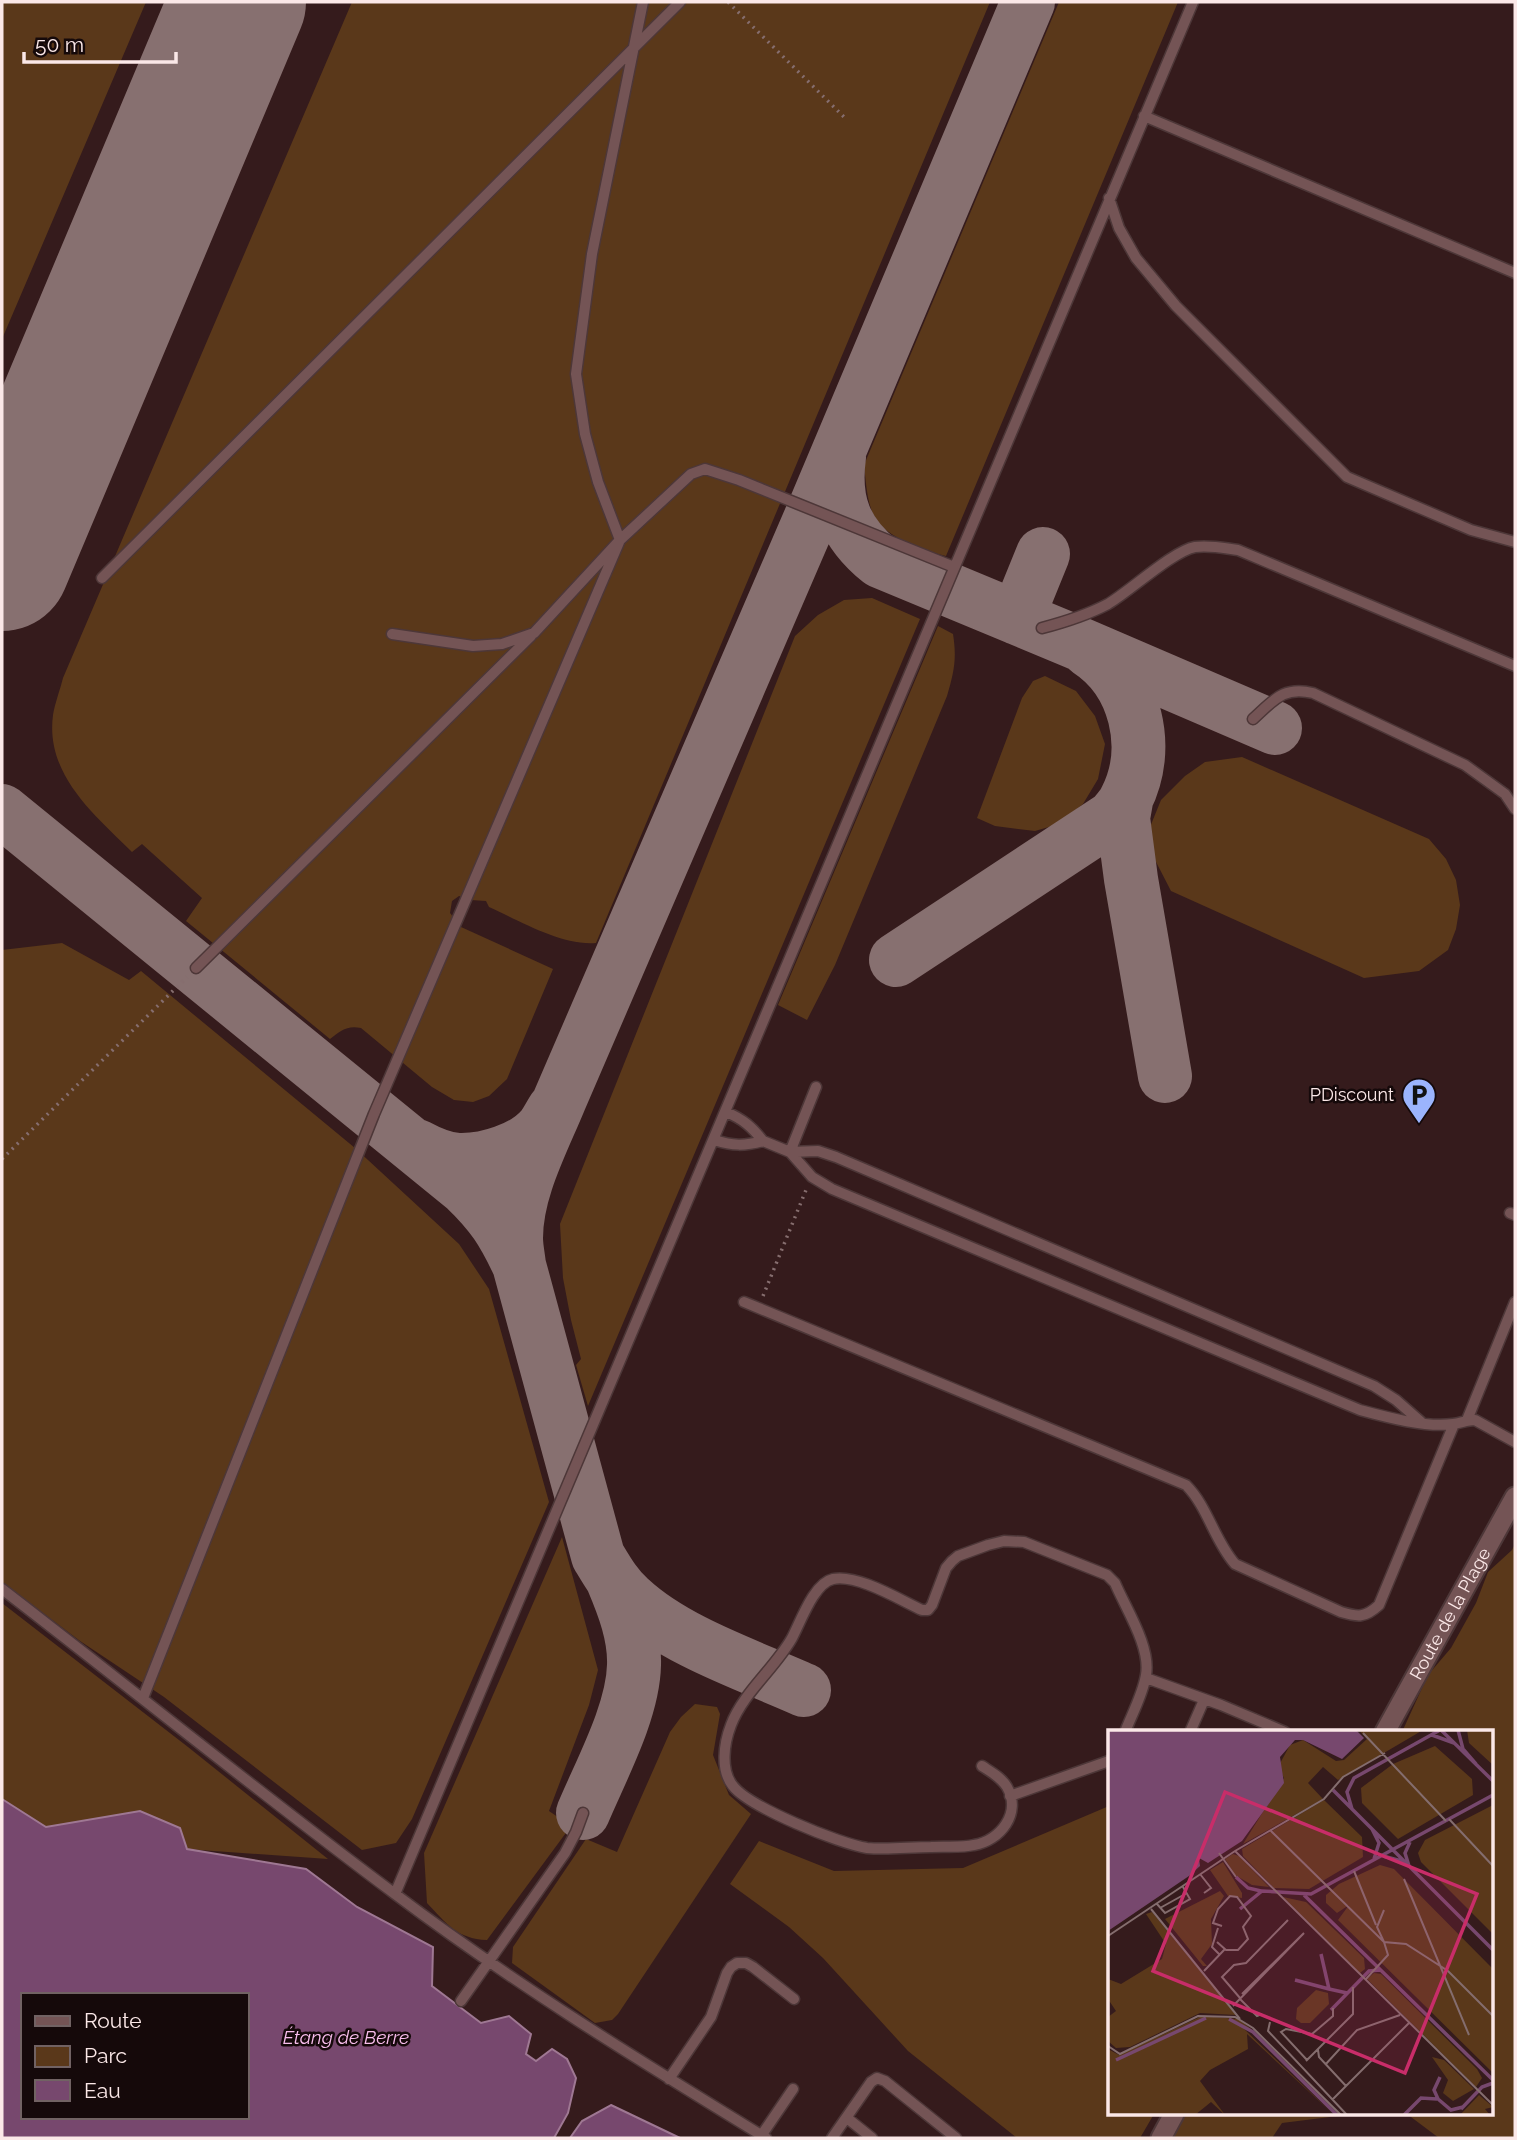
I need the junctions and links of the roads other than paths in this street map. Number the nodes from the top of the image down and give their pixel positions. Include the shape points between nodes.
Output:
1 (643, 2) edge
2 (680, 2) edge
3 (1193, 2) edge
4 (634, 48) junction
5 (1144, 116) junction
6 (1109, 198) junction
7 (1515, 273) edge
8 (620, 540) junction
9 (1515, 542) edge
10 (954, 567) junction
11 (102, 578) dead end
12 (1042, 628) dead end
13 (534, 633) junction
14 (392, 634) dead end
15 (1515, 666) edge
16 (1253, 719) dead end
17 (1515, 809) edge
18 (196, 968) road end
19 (816, 1087) dead end
20 (726, 1112) junction
21 (714, 1140) junction
22 (763, 1141) junction
23 (790, 1152) junction
24 (744, 1302) dead end
25 (1515, 1302) edge
26 (1467, 1420) junction
27 (1421, 1422) junction
28 (1454, 1424) junction
29 (1515, 1442) edge
30 (1515, 1497) edge
31 (2, 1589) edge
32 (1146, 1678) junction
33 (143, 1698) junction
34 (1204, 1700) junction
35 (1126, 1730) edge
36 (1191, 1730) edge
37 (1280, 1730) edge
38 (1386, 1730) edge
39 (1108, 1761) edge
40 (982, 1766) dead end
41 (1010, 1796) junction
42 (583, 1813) dead end
43 (395, 1894) junction
44 (488, 1961) junction
45 (793, 1999) dead end
46 (461, 2001) dead end
47 (669, 2078) junction
48 (793, 2089) dead end
49 (1173, 2116) edge
50 (846, 2118) junction
51 (764, 2137) edge
52 (832, 2138) edge
53 (872, 2138) edge
54 (956, 2138) edge
55 (1161, 2138) edge

1 - 4 lane
2 - 4 lane
3 - 5 lane
4 - 8 lane via 592,254 576,374 588,446
4 - 11 lane
5 - 6 lane
5 - 7 lane
6 - 9 lane via 1136,258 1176,306 1347,477 1471,530
6 - 10 lane
8 - 10 lane via 691,474 705,469
8 - 13 lane
8 - 33 lane via 374,1114
10 - 20 lane
12 - 15 lane via 1086,615 1191,548 1212,546 1238,550
13 - 14 lane via 502,644 473,646
13 - 18 lane
16 - 17 lane via 1286,692 1313,693 1465,765 1505,794
19 - 23 lane
20 - 21 lane
20 - 22 lane via 751,1126
21 - 22 lane via 734,1146
21 - 43 lane
22 - 23 lane
23 - 27 lane via 818,1151 836,1157 1374,1386
23 - 27 lane via 812,1177 832,1189 1360,1410
24 - 28 lane via 1186,1485 1235,1564 1356,1616 1370,1614 1379,1605
25 - 26 lane
26 - 28 lane
26 - 29 lane via 1482,1422
27 - 28 lane
30 - 38 street, Route de la Plage
31 - 33 lane
32 - 34 lane
32 - 35 lane
32 - 41 lane via 1144,1649 1115,1583 1107,1575 1024,1542 1003,1541 958,1556 928,1610 849,1579 824,1583 814,1593 788,1644 740,1707 726,1745 725,1767 732,1786 745,1797 852,1845 974,1846 991,1840 1004,1828 1011,1815
33 - 43 lane
34 - 36 lane
34 - 37 lane
39 - 41 lane
40 - 41 lane via 999,1777
42 - 44 lane via 565,1853
43 - 44 lane
44 - 46 lane
44 - 47 lane
45 - 47 lane via 753,1967 737,1964 727,1973 711,2017
47 - 51 lane
48 - 51 lane
49 - 55 street
50 - 52 lane
50 - 53 lane
50 - 54 lane via 877,2078

